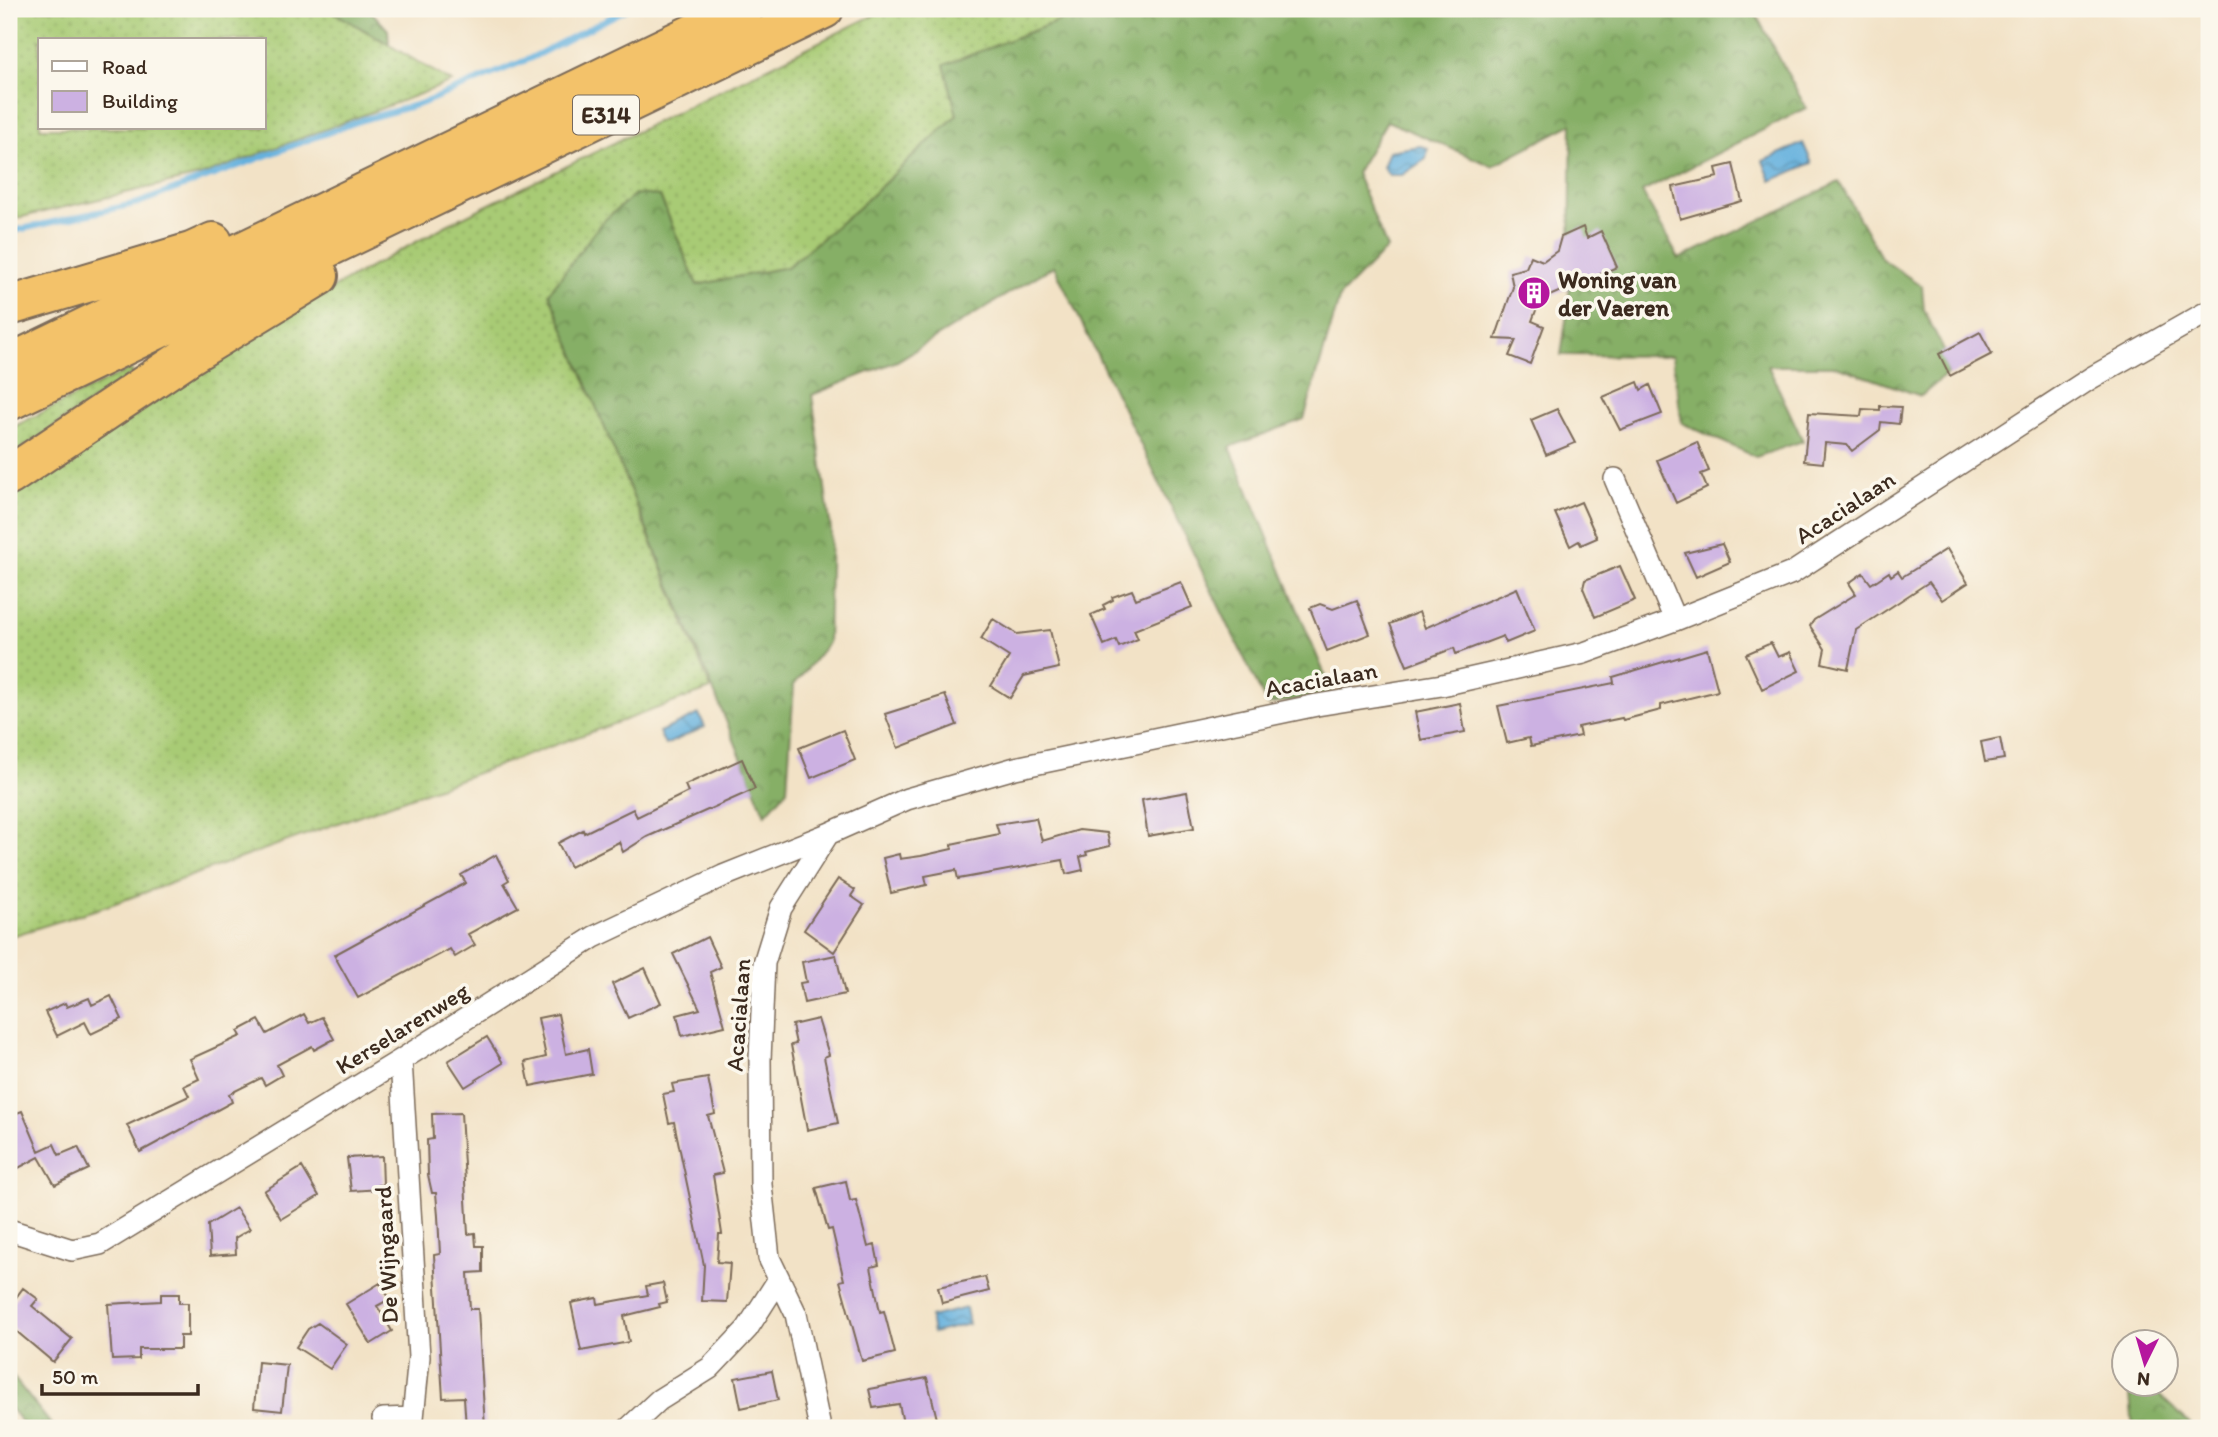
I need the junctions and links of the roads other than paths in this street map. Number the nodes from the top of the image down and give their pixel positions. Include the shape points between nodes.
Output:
1 (744, 9) edge
2 (824, 9) edge
3 (400, 176) junction
4 (387, 219) junction
5 (9, 306) edge
6 (2209, 311) edge
7 (9, 364) edge
8 (9, 401) edge
9 (9, 477) edge
10 (1615, 479) dead end
11 (1675, 620) junction
12 (828, 834) junction
13 (401, 1060) junction
14 (9, 1230) edge
15 (781, 1283) junction
16 (383, 1419) dead end
17 (629, 1428) edge
18 (820, 1428) edge

1 - 3 highway, E314
2 - 4 highway, E314
3 - 5 highway via 357,177 191,251
3 - 7 highway, E314
4 - 8 highway, E314
4 - 9 highway via 351,257 191,354
6 - 11 street, Acacialaan via 2091,377 1792,573
10 - 11 street
11 - 12 street, Acacialaan via 1571,656 1442,685 1317,705 1015,768 907,799
12 - 13 street, Kerselarenweg via 723,876 594,937
12 - 15 street, Acacialaan via 780,908 764,963 761,1185 769,1258
13 - 14 street, Kerselarenweg via 100,1244 72,1250
13 - 16 street, De Wijngaard via 419,1357 413,1418
15 - 17 street via 710,1368 659,1400
15 - 18 street, Acacialaan via 796,1314

